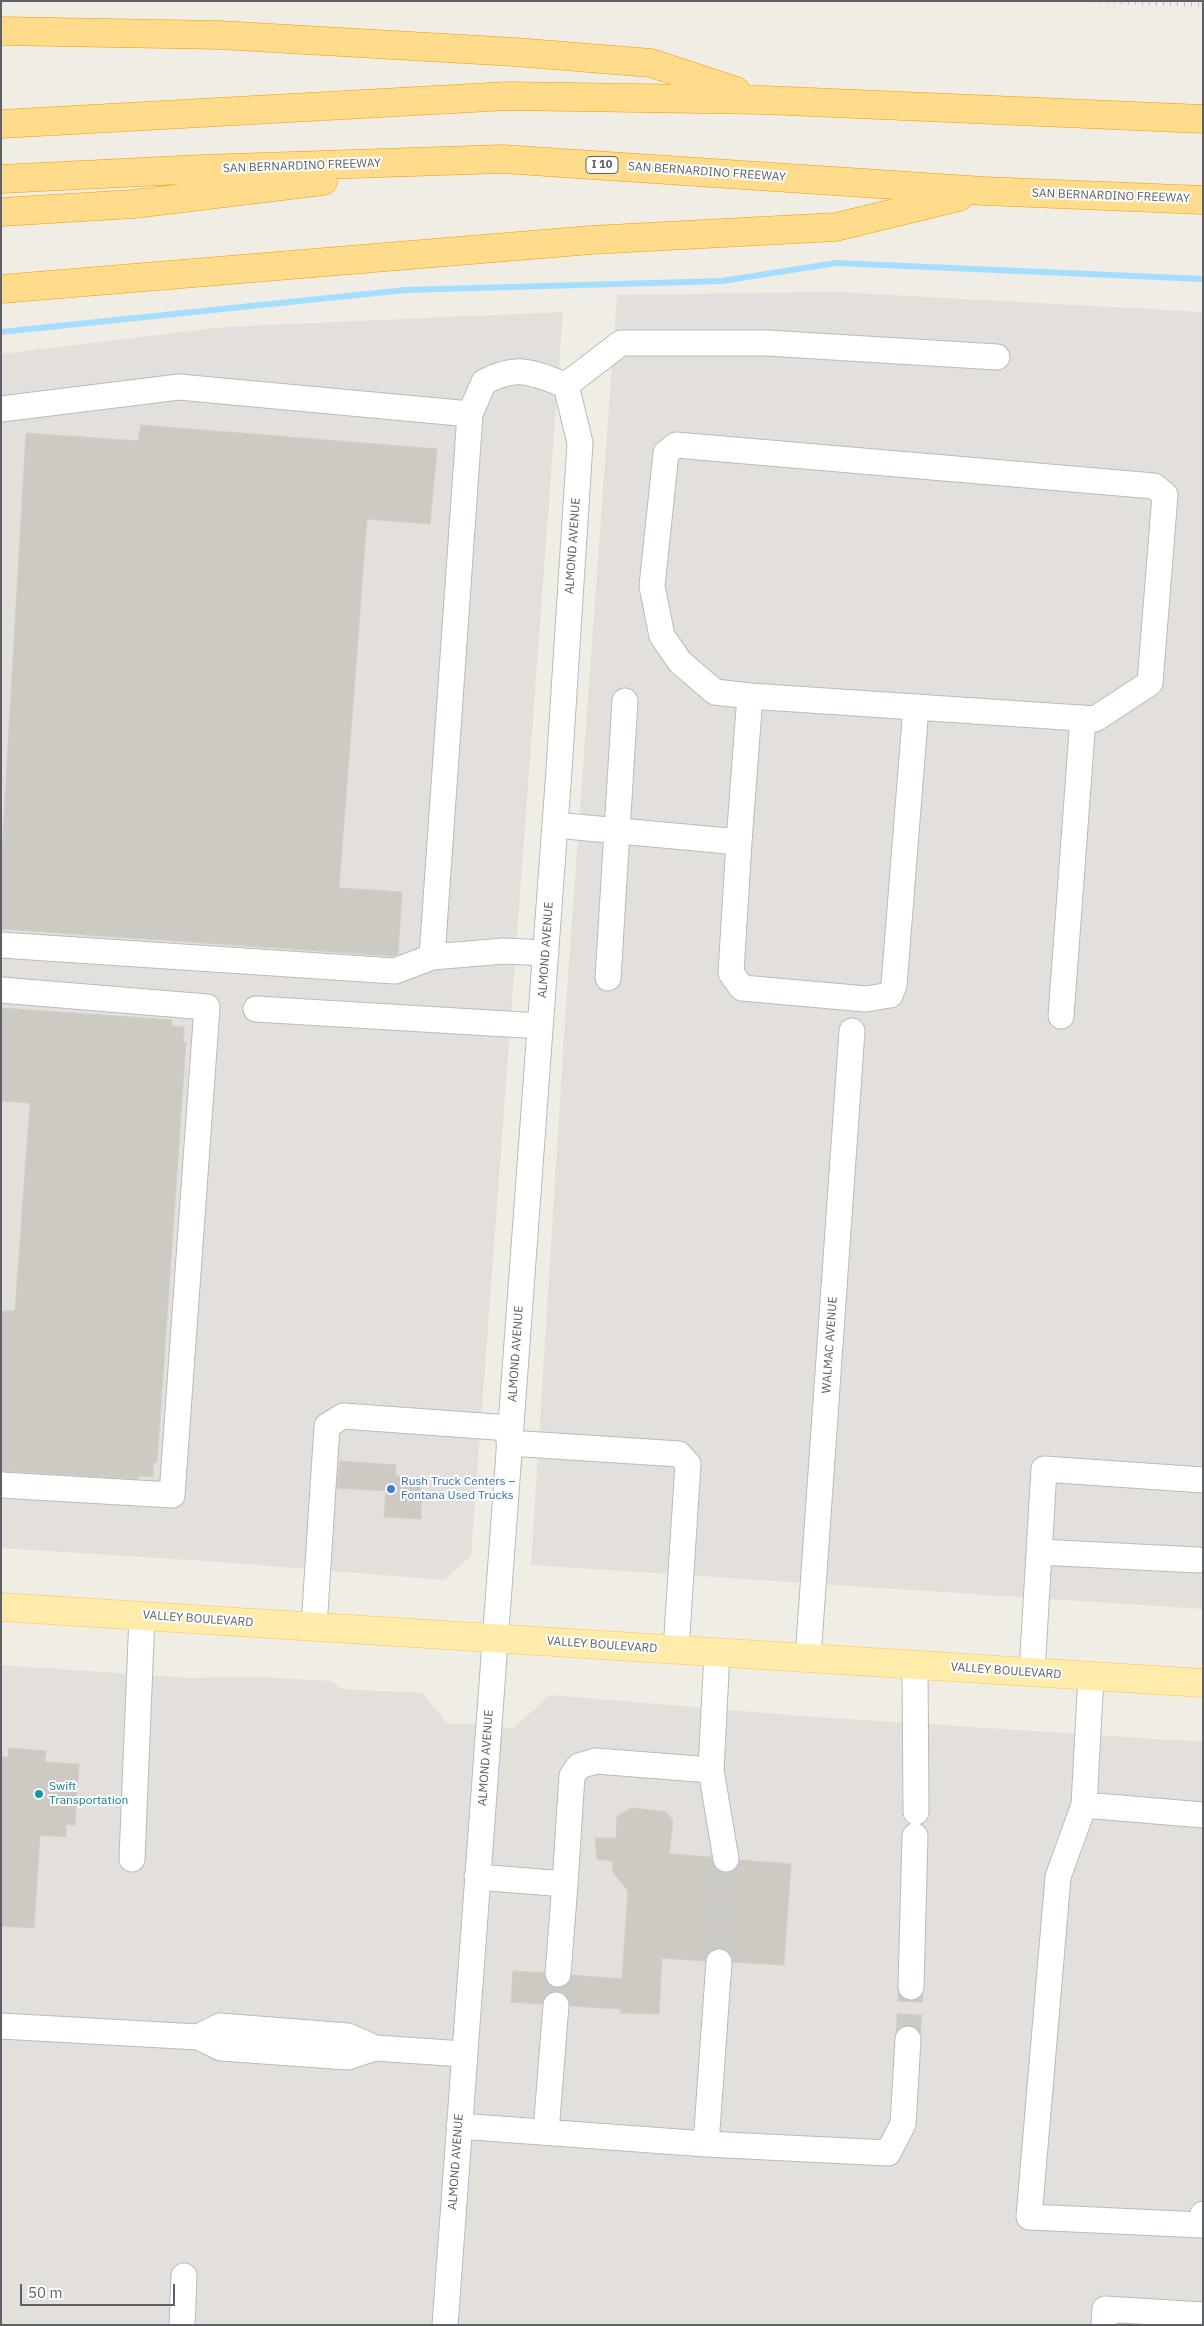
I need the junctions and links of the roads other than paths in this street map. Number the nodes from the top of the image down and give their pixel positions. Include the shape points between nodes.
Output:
1 (1, 31) edge
2 (764, 100) junction
3 (1203, 119) edge
4 (1, 124) edge
5 (502, 159) junction
6 (1, 179) edge
7 (984, 191) junction
8 (1203, 200) edge
9 (1, 212) edge
10 (1, 288) edge
11 (997, 357) dead end
12 (566, 385) junction
13 (1, 409) edge
14 (470, 414) junction
15 (750, 696) junction
16 (625, 701) dead end
17 (916, 707) junction
18 (1083, 718) junction
19 (555, 825) junction
20 (617, 831) junction
21 (739, 842) junction
22 (1, 945) edge
23 (546, 953) junction
24 (432, 958) junction
25 (608, 978) dead end
26 (1, 990) edge
27 (256, 1009) dead end
28 (1061, 1016) dead end
29 (540, 1026) junction
30 (852, 1031) dead end
31 (510, 1435) junction
32 (1203, 1480) edge
33 (1, 1485) edge
34 (1039, 1552) junction
35 (1198, 1560) dead end
36 (1, 1607) edge
37 (142, 1616) junction
38 (314, 1627) junction
39 (495, 1638) junction
40 (676, 1650) junction
41 (717, 1652) junction
42 (808, 1658) junction
43 (915, 1665) junction
44 (1032, 1672) junction
45 (1091, 1676) junction
46 (1203, 1683) edge
47 (711, 1770) junction
48 (1084, 1806) junction
49 (1203, 1815) edge
50 (726, 1858) tunnel mouth
51 (132, 1859) dead end
52 (477, 1877) junction
53 (565, 1884) junction
54 (719, 1962) tunnel mouth
55 (558, 1974) tunnel mouth
56 (911, 1987) tunnel mouth
57 (556, 2005) tunnel mouth
58 (1, 2026) edge
59 (908, 2039) tunnel mouth
60 (464, 2054) junction
61 (459, 2126) junction
62 (546, 2132) junction
63 (706, 2144) junction
64 (1203, 2214) edge
65 (184, 2276) dead end
66 (1203, 2315) edge
67 (182, 2325) edge
68 (445, 2325) edge
69 (1104, 2325) edge

1 - 2 highway via 219,35 515,52 651,64
2 - 3 highway
2 - 4 highway via 508,96
5 - 6 highway, SAN BERNARDINO FREEWAY / I 10
5 - 7 highway, SAN BERNARDINO FREEWAY / I 10
5 - 9 highway via 134,204
7 - 8 highway, SAN BERNARDINO FREEWAY / I 10
7 - 10 highway via 836,227 591,240
11 - 12 street via 767,343 621,343
12 - 14 street via 524,370 500,374 484,382
12 - 19 street, ALMOND AVENUE via 580,443
13 - 14 street via 179,388
14 - 24 street
15 - 17 street
15 - 18 street via 715,692 680,662 662,636 652,586 666,453 676,445 1154,486 1165,495 1150,683 1095,719
15 - 21 street
16 - 20 street
17 - 18 street
17 - 21 street via 894,985 890,995 866,999 742,988 731,973
18 - 28 street
19 - 20 street
19 - 23 street, ALMOND AVENUE
20 - 21 street
20 - 25 street
22 - 24 street via 395,971
23 - 24 street via 504,951
23 - 29 street, ALMOND AVENUE
26 - 33 street via 207,1007 172,1495
27 - 29 street
29 - 31 street, ALMOND AVENUE
30 - 42 street, WALMAC AVENUE
31 - 38 street via 342,1416 327,1426
31 - 39 street, ALMOND AVENUE
31 - 40 street via 679,1454 688,1464
32 - 34 street via 1044,1469
34 - 35 street
34 - 44 street
36 - 37 main road, VALLEY BOULEVARD
37 - 38 main road, VALLEY BOULEVARD
37 - 51 street
38 - 39 main road, VALLEY BOULEVARD
39 - 40 main road, VALLEY BOULEVARD
39 - 52 street, ALMOND AVENUE
40 - 41 main road, VALLEY BOULEVARD
41 - 42 main road, VALLEY BOULEVARD
41 - 47 street
42 - 43 main road, VALLEY BOULEVARD
43 - 44 main road, VALLEY BOULEVARD
43 - 56 street via 916,1824
44 - 45 main road, VALLEY BOULEVARD
45 - 46 main road, VALLEY BOULEVARD
45 - 48 street
47 - 50 street
47 - 53 street via 596,1761 579,1766 572,1776
48 - 49 street
48 - 64 street via 1058,1877 1029,2217 1202,2225
52 - 53 street
52 - 60 street, ALMOND AVENUE
53 - 55 street
54 - 63 street
57 - 62 street
58 - 60 street via 198,2036 221,2048 348,2057 375,2048
59 - 63 street via 903,2124 888,2153
60 - 61 street, ALMOND AVENUE
61 - 62 street
61 - 68 street, ALMOND AVENUE
62 - 63 street
65 - 67 street
66 - 69 street via 1105,2309

